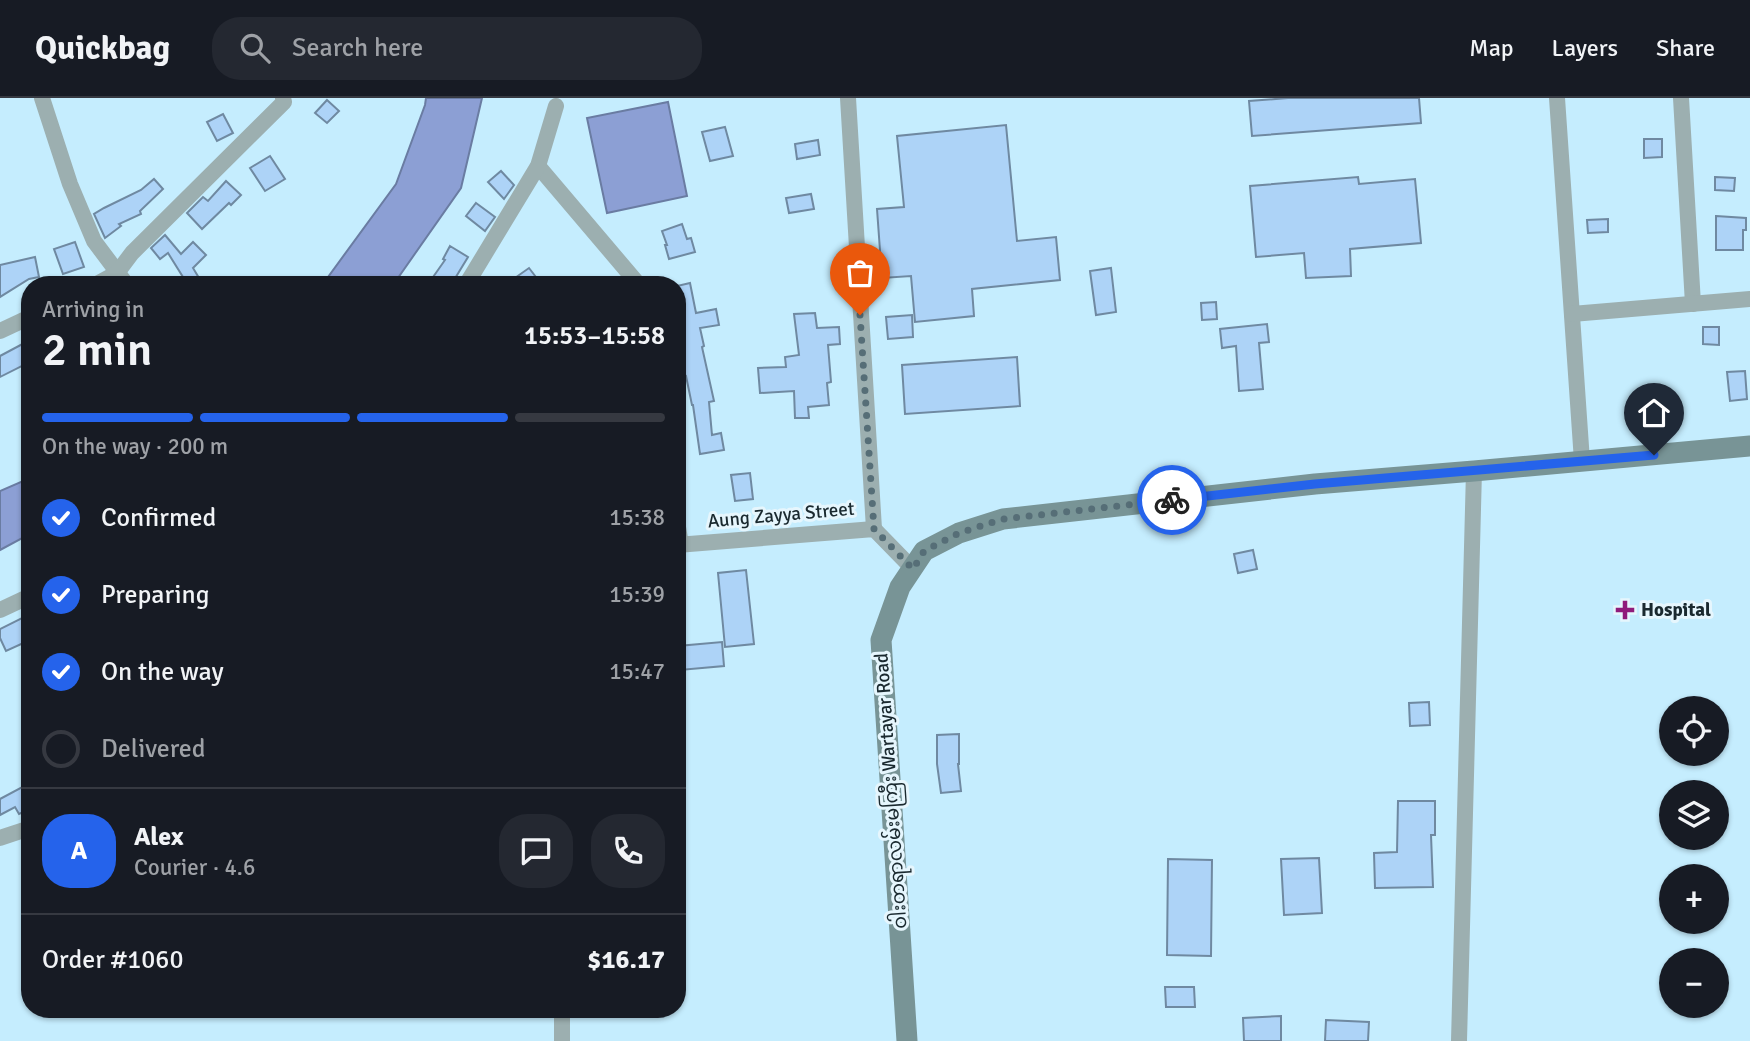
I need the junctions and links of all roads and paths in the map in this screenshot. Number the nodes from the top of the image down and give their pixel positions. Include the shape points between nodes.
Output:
1 (42, 98) edge
2 (283, 98) edge
3 (848, 98) edge
4 (1557, 98) edge
5 (1681, 98) edge
6 (556, 106) dead end
7 (538, 166) junction
8 (120, 276) edge
9 (123, 276) edge
10 (471, 276) edge
11 (631, 276) edge
12 (1750, 299) edge
13 (1693, 304) junction
14 (1572, 314) junction
15 (21, 321) edge
16 (0, 331) edge
17 (1750, 446) edge
18 (1583, 461) junction
19 (1474, 471) junction
20 (874, 529) junction
21 (686, 544) edge
22 (919, 560) junction
23 (21, 600) edge
24 (0, 610) edge
25 (21, 831) edge
26 (0, 838) edge
27 (562, 1018) edge
28 (562, 1041) edge
29 (907, 1041) edge
30 (1459, 1041) edge

1 - 8 street via 93,241
2 - 9 street via 284,102 132,253
3 - 20 street
4 - 14 street
5 - 13 street
6 - 7 street
7 - 10 street
7 - 11 street
12 - 13 street
13 - 14 street
14 - 18 street
15 - 16 street
17 - 18 street
18 - 19 street
19 - 22 street via 1003,519 959,533
19 - 30 street
20 - 21 street, Aung Zayya Street
20 - 22 street, Aung Zayya Street
22 - 29 street, ဝါးတရာလမ်းမကြီး Wartayar Road via 900,587 881,640
23 - 24 street
25 - 26 street
27 - 28 street

